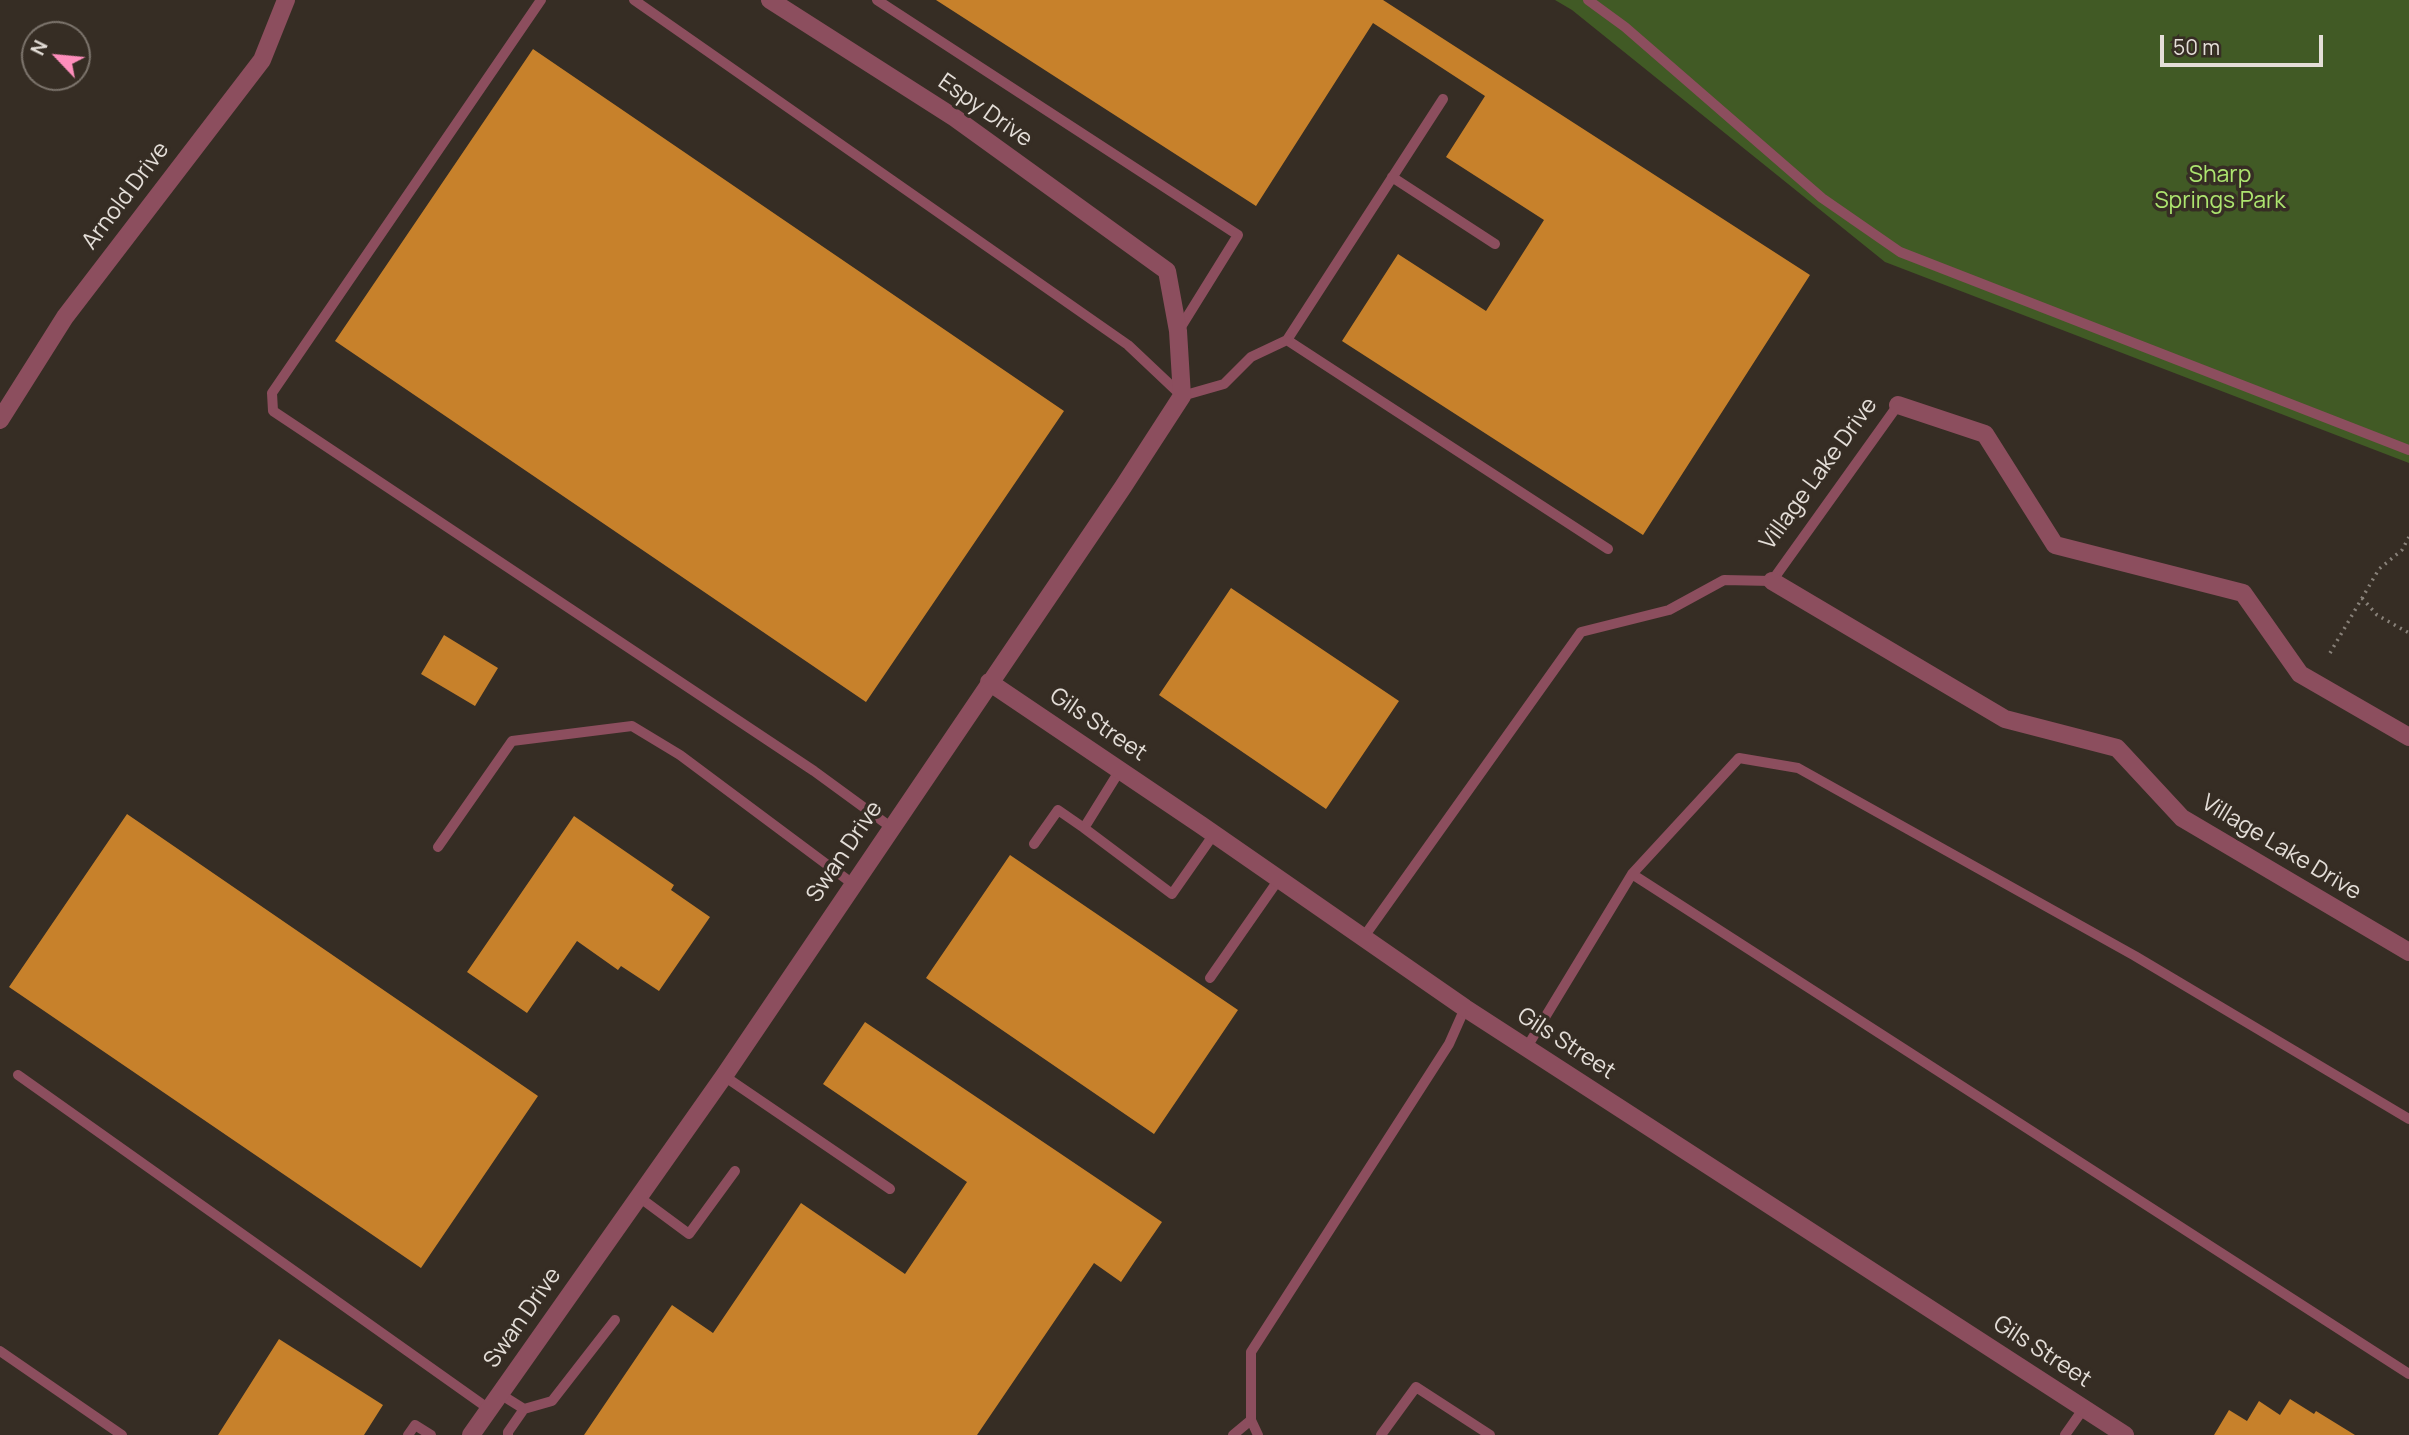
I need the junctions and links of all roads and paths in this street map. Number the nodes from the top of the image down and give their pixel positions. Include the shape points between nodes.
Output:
1 (286, 0) edge
2 (541, 0) edge
3 (634, 0) edge
4 (770, 0) edge
5 (877, 0) edge
6 (1588, 0) edge
7 (1443, 99) dead end
8 (1392, 177) junction
9 (1495, 244) dead end
10 (1178, 331) junction
11 (1287, 340) junction
12 (1182, 396) junction
13 (1898, 405) joint
14 (0, 420) edge
15 (2409, 450) edge
16 (2409, 537) edge
17 (1608, 549) dead end
18 (1772, 581) junction
19 (2362, 598) junction
20 (2409, 633) edge
21 (2330, 653) dead end
22 (989, 682) junction
23 (2409, 737) edge
24 (1120, 770) junction
25 (892, 828) junction
26 (1083, 828) junction
27 (1214, 834) junction
28 (1034, 844) dead end
29 (438, 847) dead end
30 (1632, 874) junction
31 (1279, 879) junction
32 (853, 884) junction
33 (1363, 938) junction
34 (2409, 952) edge
35 (1210, 978) dead end
36 (1465, 1008) junction
37 (1527, 1047) junction
38 (18, 1075) dead end
39 (724, 1076) junction
40 (2409, 1119) edge
41 (735, 1171) dead end
42 (890, 1189) dead end
43 (639, 1197) junction
44 (615, 1320) dead end
45 (0, 1351) edge
46 (2409, 1374) edge
47 (500, 1394) junction
48 (2084, 1408) junction
49 (489, 1409) junction
50 (524, 1409) junction
51 (1251, 1420) junction
52 (122, 1435) edge
53 (408, 1435) edge
54 (431, 1435) edge
55 (471, 1435) edge
56 (508, 1435) edge
57 (1233, 1435) edge
58 (1258, 1435) edge
59 (1381, 1435) edge
60 (1490, 1435) edge
61 (2065, 1435) edge
62 (2125, 1435) edge

1 - 14 street, Arnold Drive via 262,60 65,317
2 - 25 lane via 272,393 273,411 814,771
3 - 12 lane via 1128,345
4 - 10 street, Espy Drive via 955,118 1167,271
5 - 10 lane via 1238,235
6 - 15 lane via 1822,198 1900,252
7 - 8 lane
8 - 9 lane
8 - 11 lane
10 - 12 street
11 - 12 lane via 1251,357 1224,384
11 - 17 lane
12 - 22 street, Swan Drive
13 - 18 lane, Village Lake Drive
13 - 23 street, Village Lake Drive via 1985,434 2055,545 2244,593 2301,674
16 - 19 path via 2402,550 2379,569
18 - 33 lane, Village Lake Drive via 1724,580 1669,610 1581,632
18 - 34 street, Village Lake Drive via 2005,719 2117,748 2182,818
19 - 20 path via 2377,615
19 - 21 path
22 - 24 street, Gils Street
22 - 25 street, Swan Drive
24 - 26 lane
24 - 27 street, Gils Street
25 - 32 street, Swan Drive
26 - 27 lane via 1172,894
26 - 28 lane via 1058,810
27 - 31 street, Gils Street
29 - 32 lane via 512,741 632,726 680,755
30 - 37 lane
30 - 40 lane via 1739,758 1798,768 2135,956
30 - 46 lane
31 - 33 street, Gils Street
31 - 35 lane
32 - 39 street, Swan Drive
33 - 36 street, Gils Street
36 - 37 street, Gils Street
36 - 51 lane via 1449,1044 1251,1352
37 - 48 street, Gils Street
38 - 49 lane
39 - 42 lane
39 - 43 street, Swan Drive
41 - 43 lane via 689,1234
43 - 47 street, Swan Drive
44 - 50 lane via 552,1401
45 - 52 lane
47 - 49 street, Swan Drive
47 - 50 lane
48 - 61 lane
48 - 62 street, Gils Street
49 - 55 street, Swan Drive
50 - 56 lane
51 - 57 lane
51 - 58 lane
53 - 54 lane via 415,1424
59 - 60 lane via 1416,1387

